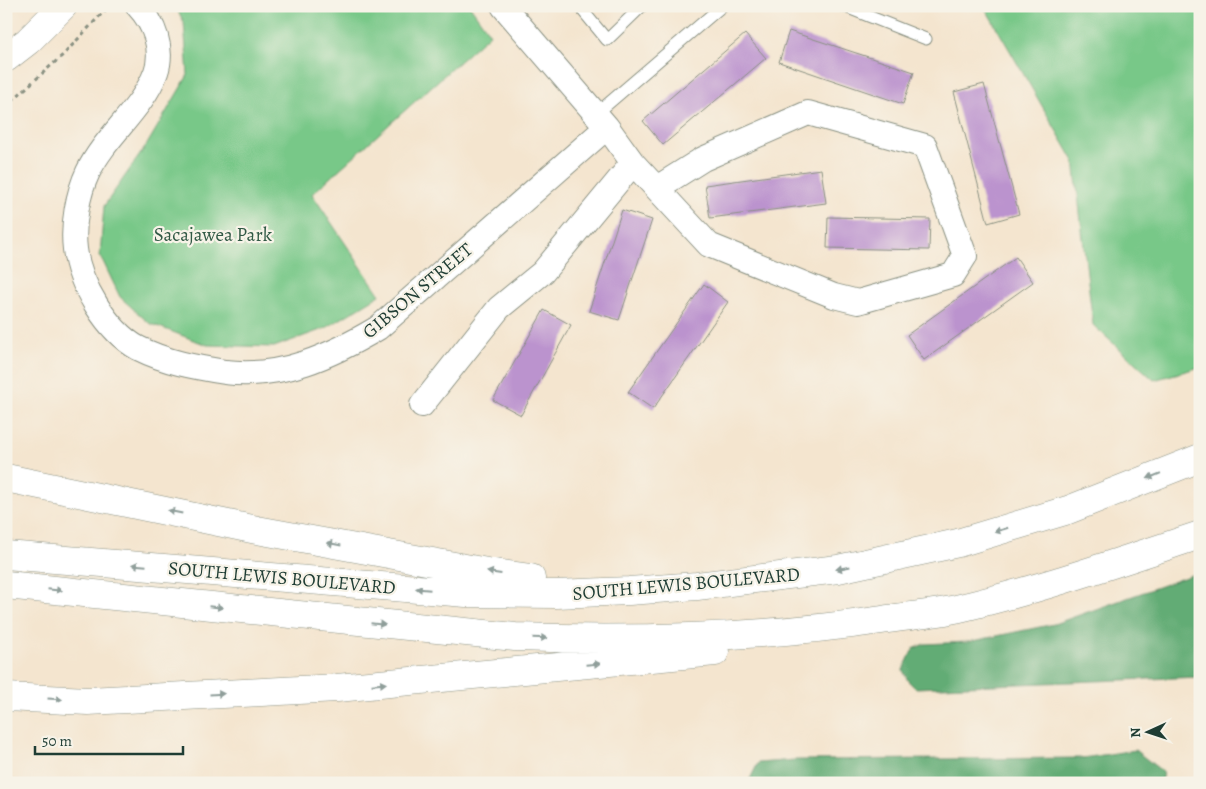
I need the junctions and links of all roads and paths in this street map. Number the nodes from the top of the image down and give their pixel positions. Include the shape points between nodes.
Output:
1 (63, 6) edge
2 (109, 6) edge
3 (138, 6) edge
4 (503, 6) edge
5 (579, 6) edge
6 (642, 6) edge
7 (722, 6) edge
8 (843, 6) edge
9 (926, 39) dead end
10 (6, 58) edge
11 (6, 106) edge
12 (601, 120) junction
13 (633, 163) junction
14 (657, 188) junction
15 (422, 405) dead end
16 (1200, 458) edge
17 (6, 478) edge
18 (1200, 535) edge
19 (6, 555) edge
20 (6, 585) edge
21 (629, 591) junction
22 (940, 611) junction
23 (6, 697) edge

1 - 10 main road
2 - 11 path via 64,54
3 - 12 street, GIBSON STREET via 147,15 156,35 156,70 145,94 88,171 76,212 75,249 85,284 99,311 115,330 136,347 189,367 233,373 270,372 311,362 348,346 378,328
4 - 12 street
5 - 6 lane via 607,40
7 - 12 lane
8 - 9 lane
12 - 13 street
13 - 14 street
13 - 15 street via 543,272 499,308
14 - 14 street via 709,245 858,302 953,275 965,256 925,146 808,113 703,159
16 -> 21 main road, SOUTH LEWIS BOULEVARD via 1068,510 958,543 838,569
21 -> 17 main road via 487,572 257,530
18 - 22 main road, SOUTH LEWIS BOULEVARD via 1022,591
21 -> 19 main road, SOUTH LEWIS BOULEVARD via 466,593
20 -> 22 main road, SOUTH LEWIS BOULEVARD via 505,636 594,639 724,636 844,625
23 -> 22 main road via 88,701 337,688 776,645

